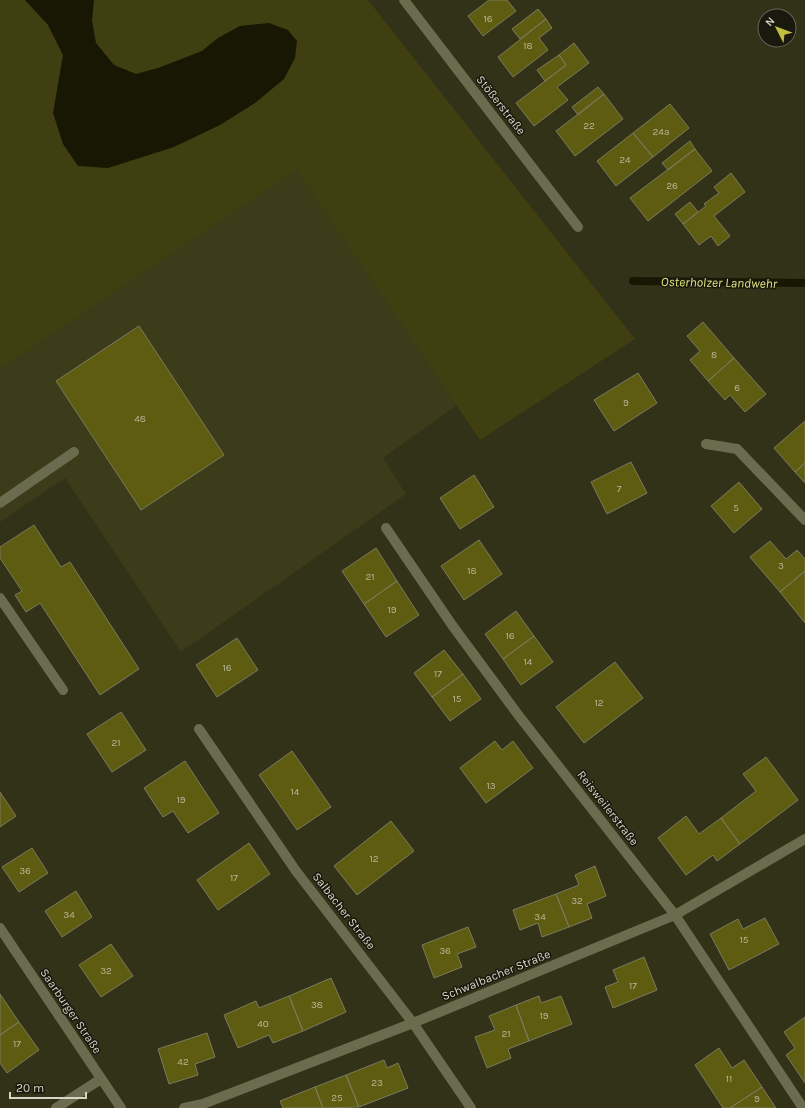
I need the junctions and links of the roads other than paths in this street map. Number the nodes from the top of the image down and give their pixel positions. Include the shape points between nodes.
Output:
1 (404, 0) edge
2 (578, 227) dead end
3 (706, 444) dead end
4 (74, 452) dead end
5 (0, 503) edge
6 (805, 520) edge
7 (386, 528) dead end
8 (0, 598) edge
9 (63, 690) dead end
10 (199, 729) dead end
11 (805, 839) edge
12 (675, 916) junction
13 (0, 928) edge
14 (413, 1023) junction
15 (102, 1079) junction
16 (56, 1108) edge
17 (121, 1108) edge
18 (184, 1108) edge
19 (470, 1108) edge
20 (803, 1108) edge

1 - 2 street, Stößerstraße
3 - 6 street via 737,449
4 - 5 street
7 - 12 street, Reisweilerstraße via 452,625 519,716
8 - 9 street
10 - 14 street, Salbacher Straße via 296,871
11 - 12 street, Schwalbacher Straße
12 - 14 street, Schwalbacher Straße
12 - 20 street, Reisweilerstraße
13 - 15 street, Saarburger Straße
14 - 18 street, Schwalbacher Straße via 203,1104
14 - 19 street, Salbacher Straße
15 - 16 street
15 - 17 street, Saarburger Straße

